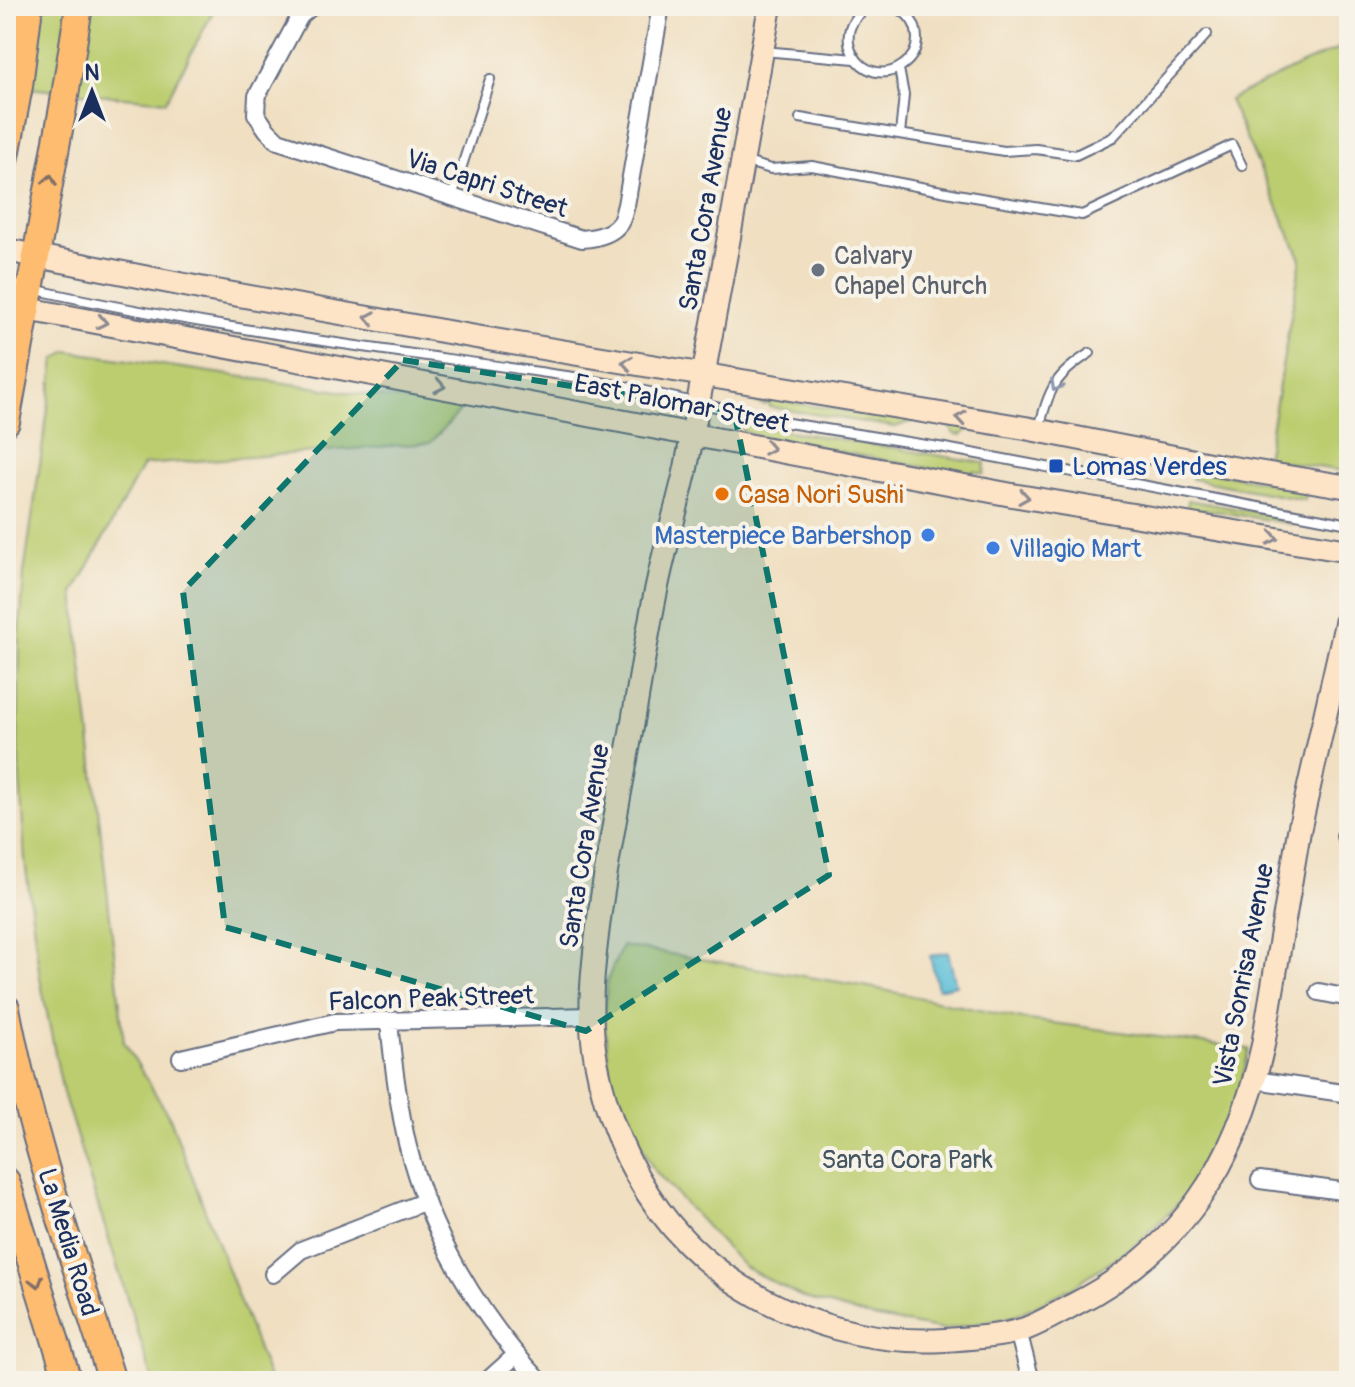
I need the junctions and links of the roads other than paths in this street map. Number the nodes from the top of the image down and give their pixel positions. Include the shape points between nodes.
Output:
1 (29, 6) edge
2 (79, 6) edge
3 (312, 6) edge
4 (661, 6) edge
5 (770, 6) edge
6 (872, 6) edge
7 (893, 6) edge
8 (1207, 34) dead end
9 (762, 51) junction
10 (855, 59) junction
11 (899, 69) junction
12 (490, 79) dead end
13 (800, 118) dead end
14 (900, 134) junction
15 (6, 156) edge
16 (742, 161) junction
17 (1242, 166) dead end
18 (452, 197) junction
19 (6, 250) edge
20 (36, 256) junction
21 (17, 296) edge
22 (1090, 353) dead end
23 (703, 376) junction
24 (698, 403) junction
25 (6, 422) edge
26 (1038, 431) junction
27 (692, 433) junction
28 (1349, 487) edge
29 (1349, 524) edge
30 (1349, 551) edge
31 (1349, 610) edge
32 (1319, 992) dead end
33 (1349, 998) edge
34 (6, 1008) edge
35 (590, 1016) junction
36 (389, 1022) junction
37 (181, 1058) dead end
38 (1255, 1080) junction
39 (1349, 1094) edge
40 (1260, 1180) dead end
41 (6, 1181) edge
42 (1349, 1192) edge
43 (426, 1201) junction
44 (273, 1274) dead end
45 (1093, 1295) joint
46 (1018, 1331) junction
47 (516, 1355) junction
48 (68, 1381) edge
49 (112, 1381) edge
50 (487, 1381) edge
51 (540, 1381) edge
52 (1031, 1381) edge

1 - 15 main road
20 -> 2 main road
3 - 18 street, Via Capri Street via 300,16 257,96 256,114 267,130 278,141
4 - 18 street, Via Capri Street via 620,224 582,239
5 - 9 main road, Santa Cora Avenue
6 - 10 lane via 851,26 848,37
7 - 11 lane via 905,12 916,30 915,51
8 - 14 lane via 1113,137 1076,155 1004,151
9 - 10 lane
9 - 16 main road, Santa Cora Avenue
10 - 11 lane via 875,72
11 - 14 lane via 904,95
12 - 18 lane
13 - 14 lane
16 - 17 lane via 771,169 812,166 1082,215 1232,145
16 - 23 main road, Santa Cora Avenue
19 - 20 main road, East Palomar Street
20 - 21 main road
23 -> 20 main road, East Palomar Street
21 - 24 lane via 69,298 574,377
21 - 25 main road
21 -> 27 main road, East Palomar Street
22 -> 26 lane via 1058,378
23 - 24 main road, Santa Cora Avenue
26 -> 23 main road, East Palomar Street
24 - 27 main road, Santa Cora Avenue
24 - 29 lane
26 - 28 main road, East Palomar Street
27 -> 30 main road, East Palomar Street via 1012,495
27 - 35 main road, Santa Cora Avenue via 658,580 605,878
31 - 38 main road, Vista Sonrisa Avenue via 1299,831
32 - 33 street
34 - 49 main road, La Media Road via 30,1114
35 - 36 street, Falcon Peak Street
35 - 46 main road, Santa Cora Avenue via 606,1107 629,1160 659,1210 716,1267 789,1312 870,1336 934,1340
36 - 37 street, Falcon Peak Street via 335,1022
36 - 43 street via 398,1099
38 - 39 street
38 - 45 main road, Vista Sonrisa Avenue via 1227,1154 1199,1200 1140,1262
40 - 42 street
41 -> 48 main road, La Media Road
43 - 44 street via 301,1250
43 - 47 street via 464,1281
45 - 46 main road, Santa Cora Avenue
46 - 52 street
47 - 50 street
47 - 51 street

